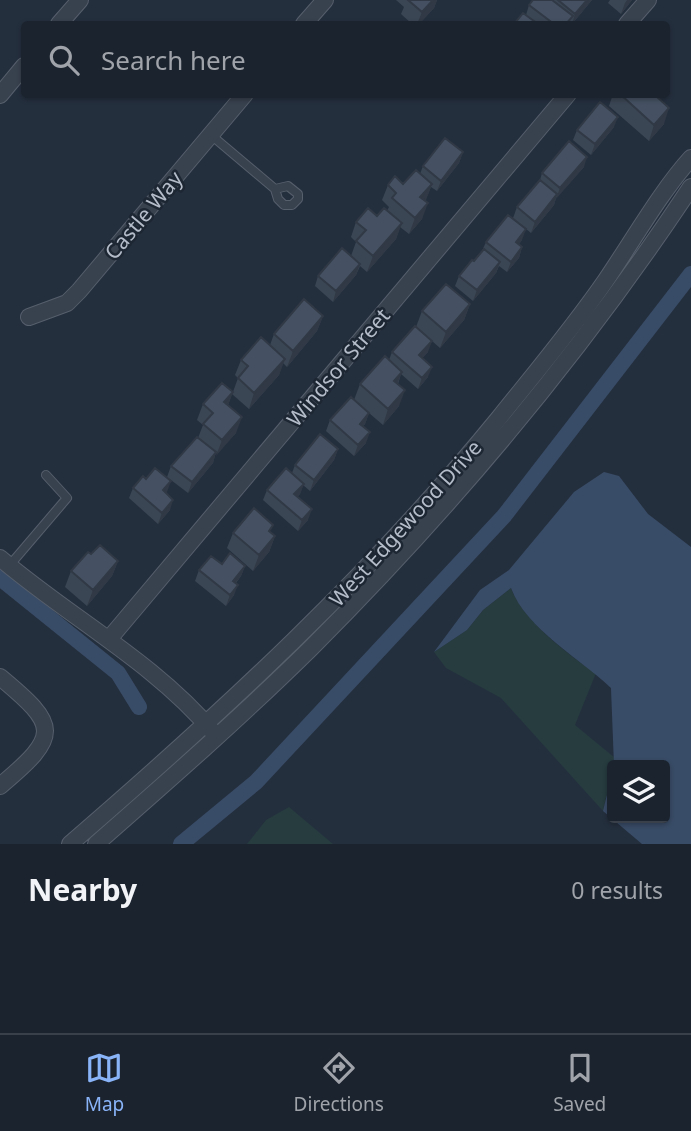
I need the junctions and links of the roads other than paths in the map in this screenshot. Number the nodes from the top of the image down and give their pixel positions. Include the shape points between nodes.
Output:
1 (80, 0) edge
2 (325, 0) edge
3 (648, 0) edge
4 (62, 21) edge
5 (307, 21) edge
6 (630, 21) edge
7 (21, 70) edge
8 (0, 95) edge
9 (242, 98) edge
10 (565, 98) edge
11 (211, 135) junction
12 (691, 158) edge
13 (691, 187) edge
14 (275, 188) dead end
15 (29, 317) dead end
16 (46, 475) dead end
17 (5, 562) edge
18 (109, 639) junction
19 (0, 677) edge
20 (213, 731) junction
21 (0, 786) edge
22 (70, 844) edge
23 (96, 844) edge

1 - 4 street
2 - 5 street
3 - 6 street
7 - 8 street
9 - 11 street, Castle Way
10 - 18 street, Windsor Street
11 - 14 lane
11 - 15 street, Castle Way via 66,303
12 - 20 street, West Edgewood Drive via 601,287 489,430
13 - 20 street, West Edgewood Drive via 565,361 452,498 310,649
16 - 17 lane via 67,498
17 - 18 street
18 - 20 street via 199,713
19 - 21 street via 37,708 46,730 40,746
20 - 22 street, West Edgewood Drive
20 - 23 street, West Edgewood Drive

